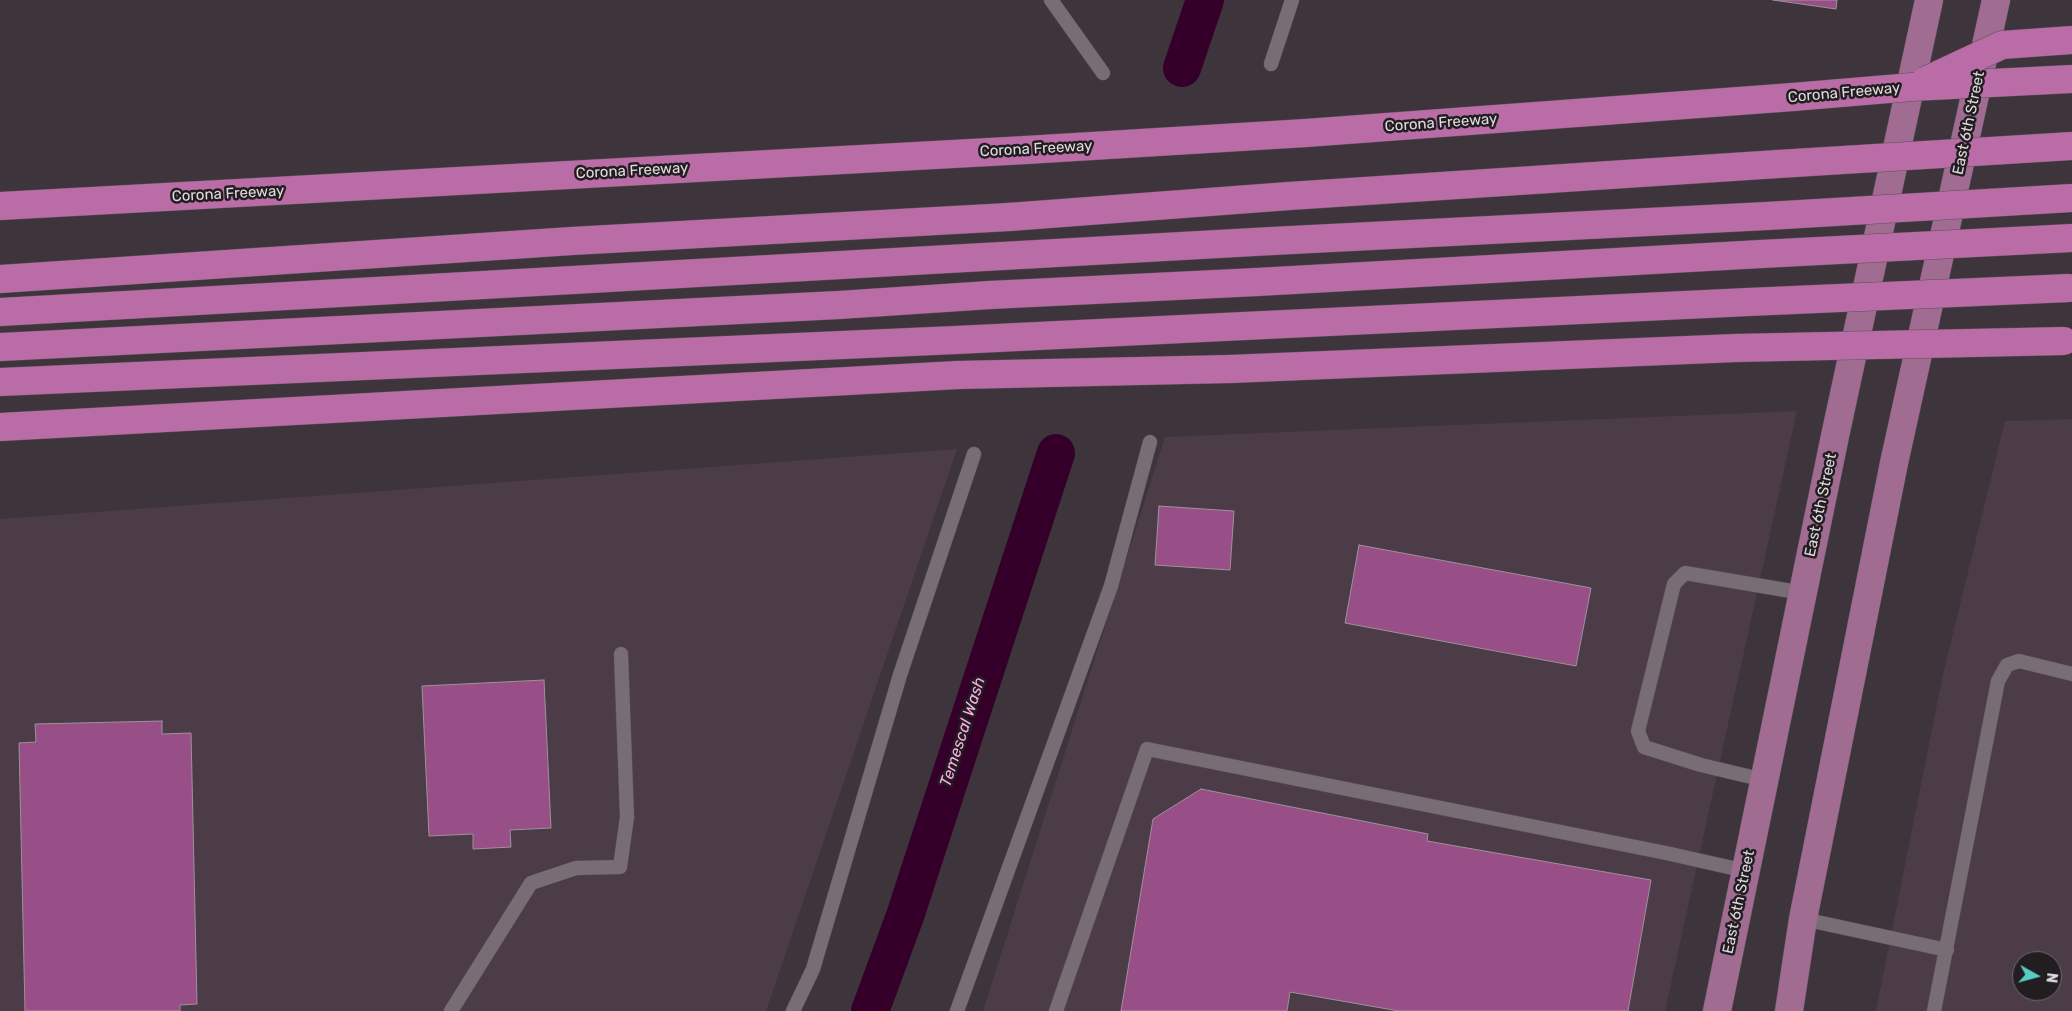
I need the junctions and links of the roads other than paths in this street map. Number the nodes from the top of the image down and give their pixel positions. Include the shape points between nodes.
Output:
1 (1051, 0) edge
2 (1292, 0) edge
3 (1929, 0) edge
4 (1996, 0) edge
5 (2072, 40) edge
6 (1271, 64) dead end
7 (1103, 74) dead end
8 (2072, 79) edge
9 (1912, 87) junction
10 (2072, 146) edge
11 (2072, 198) edge
12 (0, 206) edge
13 (2072, 238) edge
14 (0, 279) edge
15 (2070, 288) edge
16 (0, 312) edge
17 (2068, 341) edge
18 (0, 348) edge
19 (0, 382) edge
20 (0, 428) edge
21 (1150, 442) dead end
22 (974, 454) dead end
23 (1803, 593) junction
24 (621, 654) dead end
25 (2072, 674) edge
26 (1764, 780) junction
27 (1746, 871) junction
28 (1803, 919) junction
29 (1947, 950) junction
30 (451, 1011) edge
31 (793, 1011) edge
32 (957, 1011) edge
33 (1056, 1011) edge
34 (1717, 1011) edge
35 (1789, 1011) edge
36 (1934, 1011) edge

1 - 7 lane
2 - 6 lane
3 - 23 main road, East 6th Street
4 - 28 main road, East 6th Street via 1894,463
5 - 9 highway, bridge via 2002,45
8 - 9 highway, Corona Freeway, bridge
9 - 12 highway, Corona Freeway, bridge via 1306,133
10 - 14 highway, bridge via 1009,217 572,241
11 - 16 highway, bridge
13 - 18 highway, bridge
15 - 19 highway, bridge
17 - 20 highway, bridge via 1736,348 1230,369 958,375
21 - 32 lane via 1111,586
22 - 31 lane via 900,675 813,970
23 - 26 main road, East 6th Street
23 - 26 lane via 1685,573 1674,584 1638,731 1644,747
24 - 30 lane via 627,817 620,867 576,868 531,883
25 - 29 lane via 2018,660 2007,665 1998,681
26 - 27 main road, East 6th Street
27 - 33 lane via 1148,750
27 - 34 main road, East 6th Street
28 - 29 lane
28 - 35 main road, East 6th Street
29 - 36 lane

